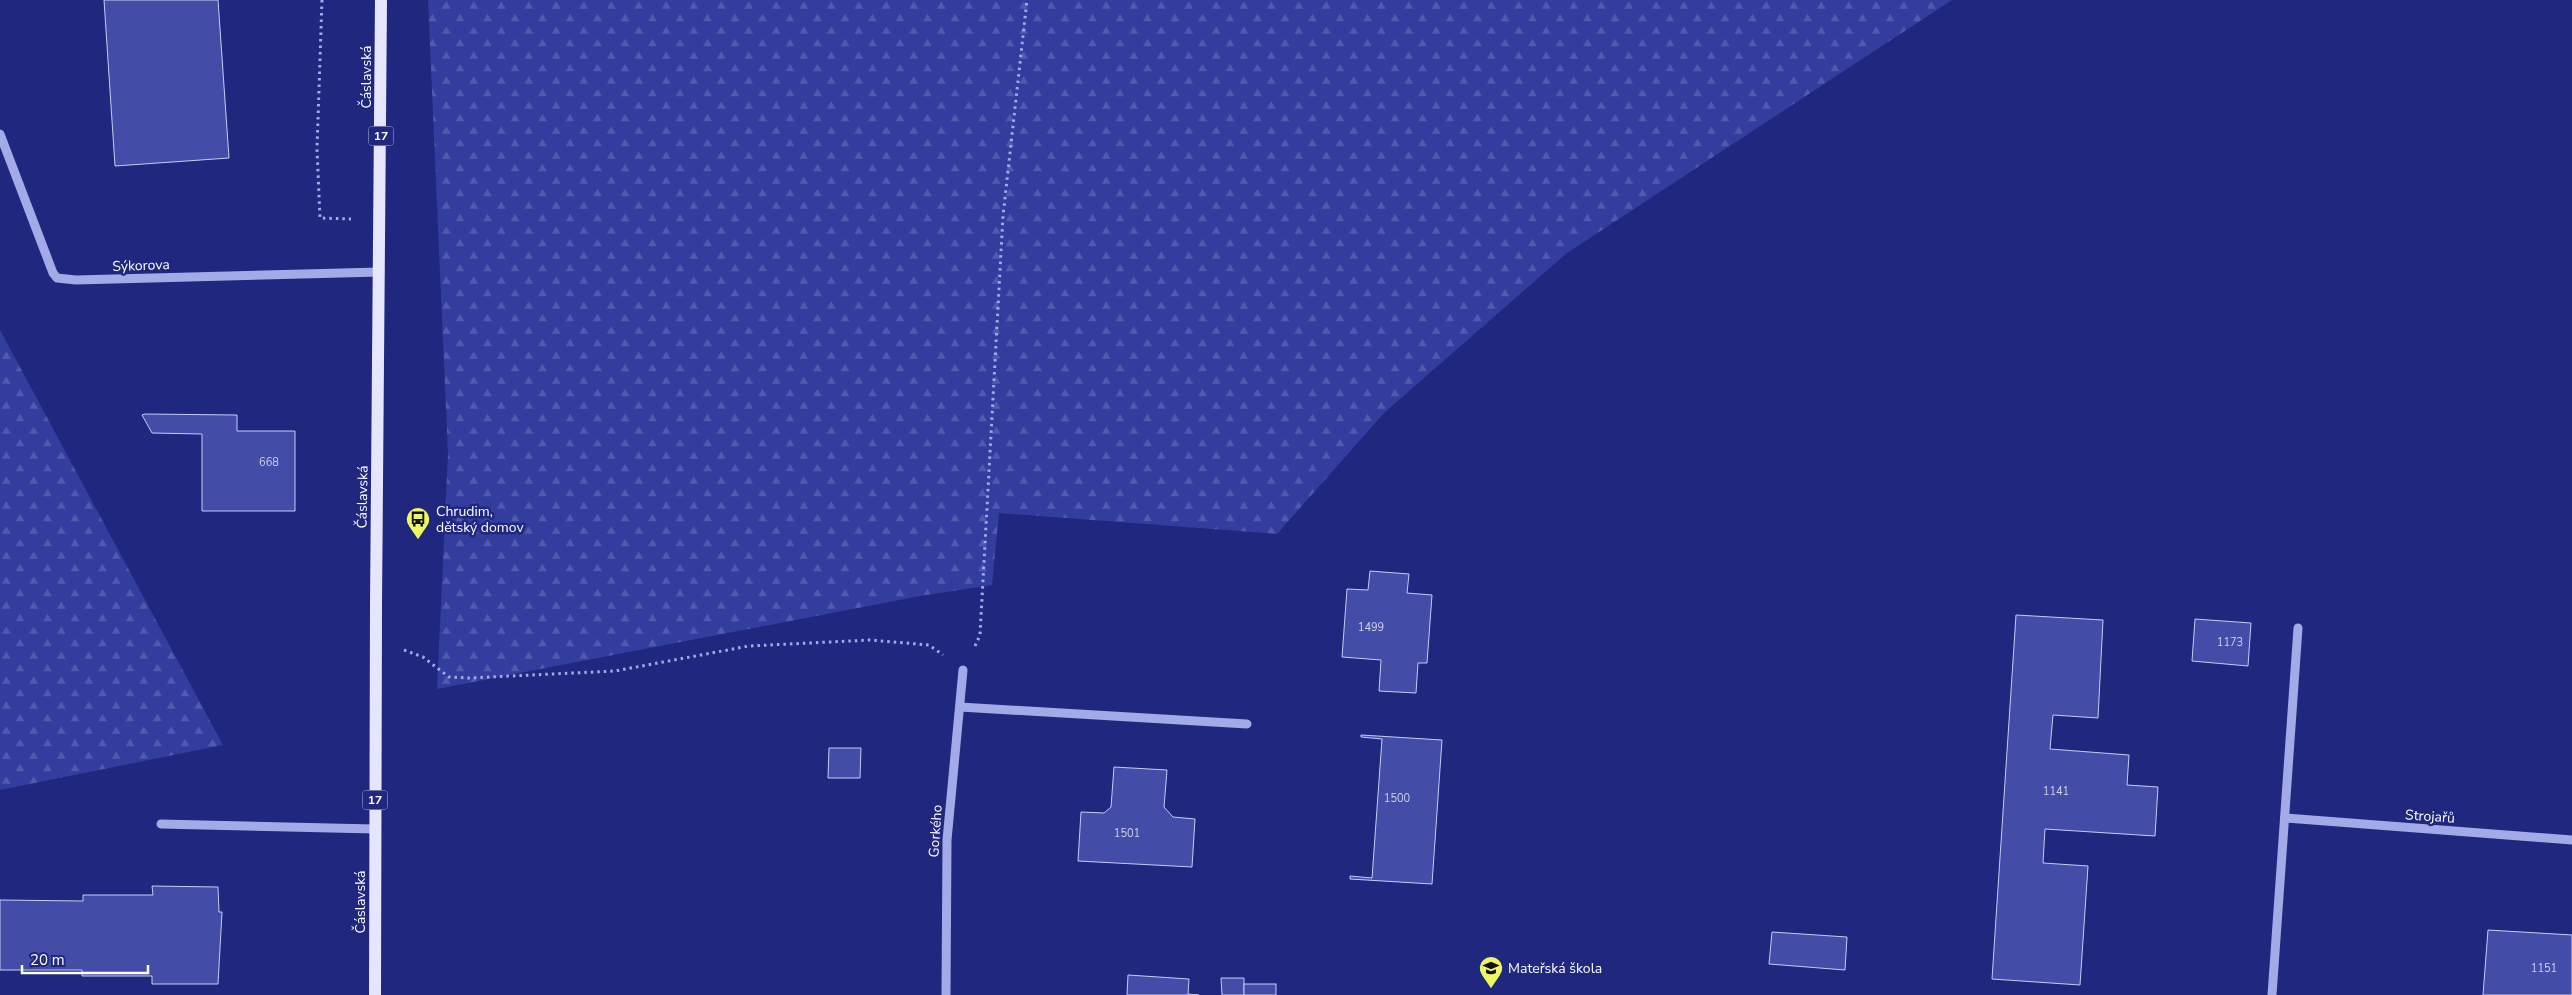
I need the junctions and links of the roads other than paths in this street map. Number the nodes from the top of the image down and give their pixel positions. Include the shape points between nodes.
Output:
1 (381, 0) edge
2 (0, 134) edge
3 (380, 272) junction
4 (2298, 628) dead end
5 (964, 670) road end
6 (960, 708) junction
7 (1247, 724) dead end
8 (2285, 818) junction
9 (161, 824) dead end
10 (375, 829) junction
11 (2572, 840) edge
12 (375, 995) edge
13 (946, 995) edge
14 (2272, 995) edge

1 - 3 main road, Čáslavská / 17
2 - 3 street, Sýkorova via 57,278
3 - 10 main road, Čáslavská / 17
4 - 8 street
5 - 6 street, Gorkého
6 - 7 street
6 - 13 street, Gorkého via 947,840
8 - 11 street, Strojařů
8 - 14 street
9 - 10 street
10 - 12 main road, Čáslavská / 17

